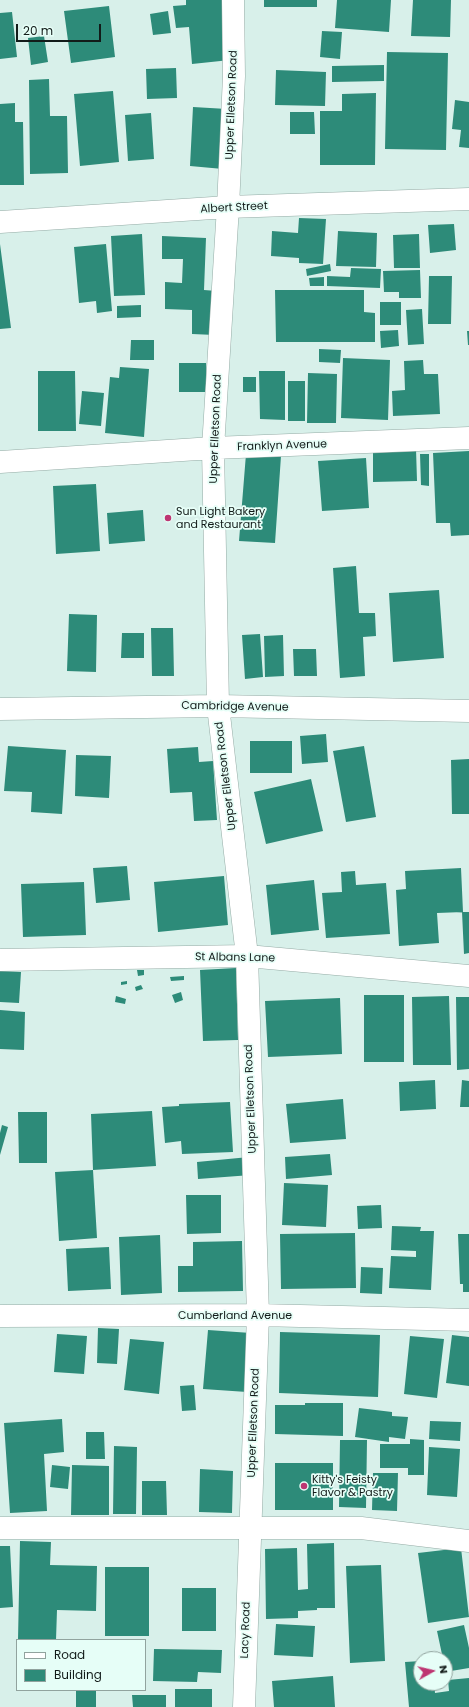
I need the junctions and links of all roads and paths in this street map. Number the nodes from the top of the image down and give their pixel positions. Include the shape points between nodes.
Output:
1 (233, 0) edge
2 (469, 199) edge
3 (228, 207) junction
4 (0, 222) edge
5 (469, 438) edge
6 (213, 448) junction
7 (0, 462) edge
8 (218, 706) junction
9 (0, 709) edge
10 (469, 711) edge
11 (247, 956) junction
12 (0, 960) edge
13 (469, 976) edge
14 (258, 1315) junction
15 (0, 1316) edge
16 (469, 1320) edge
17 (0, 1528) edge
18 (250, 1528) junction
19 (469, 1541) edge
20 (249, 1552) joint
21 (244, 1707) edge

1 - 3 street, Upper Elletson Road via 234,76
2 - 3 street, Albert Street
3 - 4 street, Albert Street
3 - 6 street, Upper Elletson Road
5 - 6 street, Franklyn Avenue
6 - 7 street, Franklyn Avenue
6 - 8 street, Upper Elletson Road
8 - 9 street, Cambridge Avenue
8 - 10 street, Cambridge Avenue
8 - 11 street, Upper Elletson Road
11 - 12 street, St Albans Lane
11 - 13 street, St Albans Lane
11 - 14 street, Upper Elletson Road
14 - 15 street, Cumberland Avenue
14 - 16 street, Cumberland Avenue
14 - 18 street, Upper Elletson Road
17 - 18 street
18 - 19 street via 362,1528
18 - 20 street, Upper Elletson Road
20 - 21 street, Lacy Road

